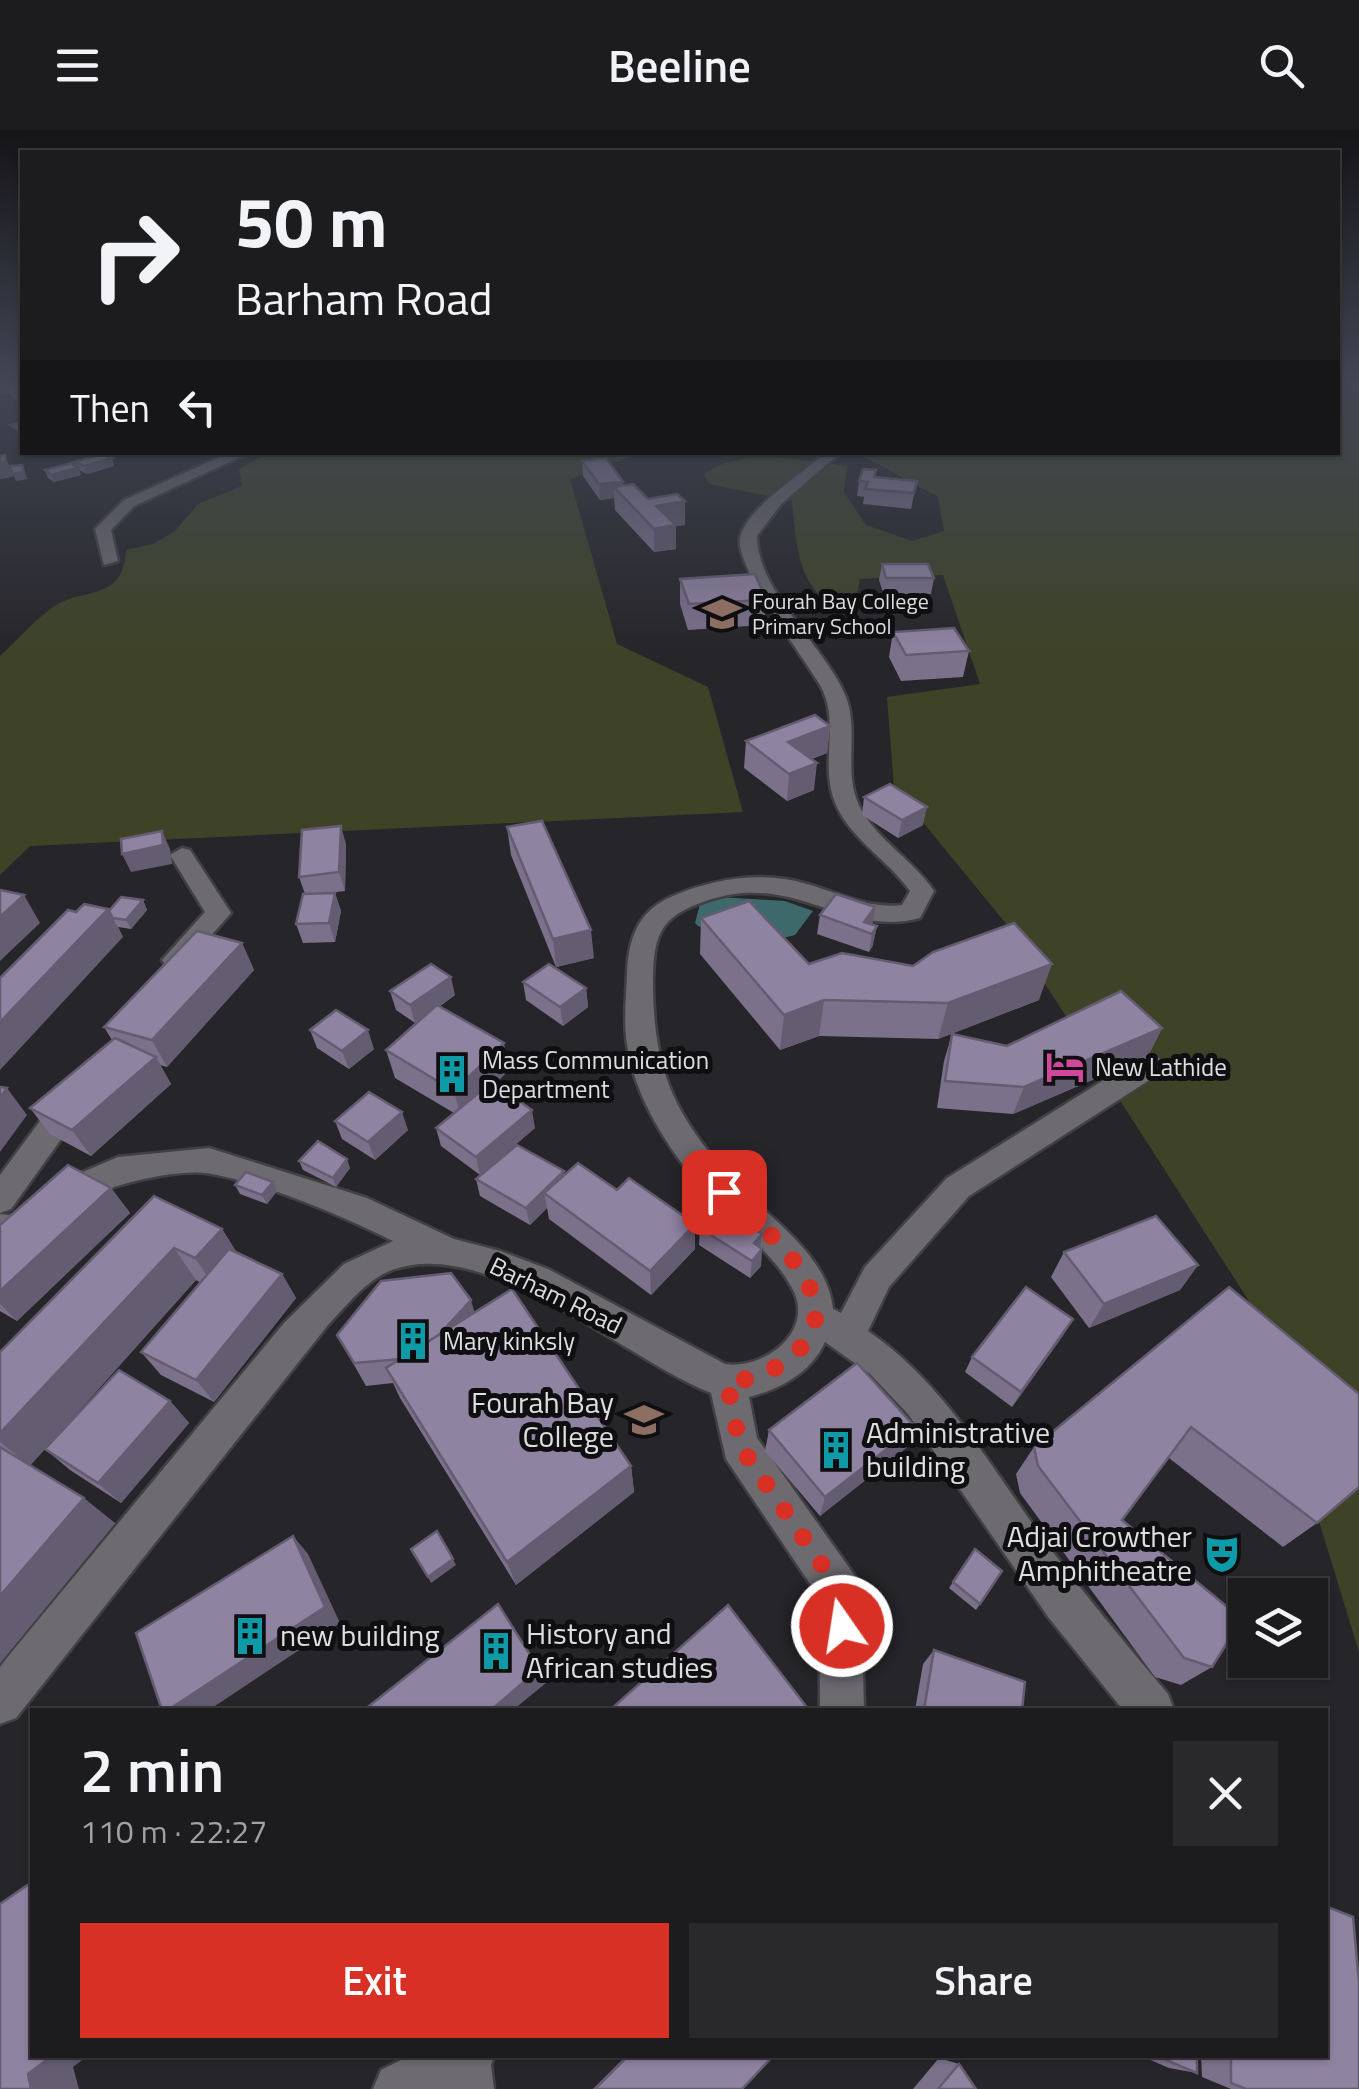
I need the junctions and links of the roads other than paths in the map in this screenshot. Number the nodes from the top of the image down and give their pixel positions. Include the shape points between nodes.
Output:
1 (203, 470) edge
2 (810, 470) edge
3 (110, 561) dead end
4 (182, 855) dead end
5 (154, 980) edge
6 (1149, 1066) dead end
7 (89, 1076) edge
8 (0, 1200) edge
9 (0, 1228) edge
10 (447, 1252) junction
11 (832, 1328) junction
12 (727, 1382) junction
13 (0, 1702) edge
14 (842, 1708) edge
15 (1150, 1708) edge
16 (466, 2067) edge
17 (400, 2089) edge

1 - 3 street via 129,504 103,529
2 - 11 street via 770,502 748,538 751,558 832,688 848,806 910,871 922,892 918,906 875,916 792,887 731,885 674,903 650,920 640,944 639,1054 660,1101 724,1192 782,1246
4 - 5 street via 218,912
6 - 11 street via 958,1187
7 - 8 street
9 - 10 street via 17,1230 38,1220 63,1194 118,1170 208,1160 356,1207
10 - 12 street, Barham Road via 487,1260 573,1299
10 - 13 street, Barham Road via 386,1259 360,1270 328,1302
11 - 12 street via 756,1379
11 - 15 street via 883,1362 920,1402 1064,1603
12 - 14 street via 740,1446 840,1591
16 - 17 street

